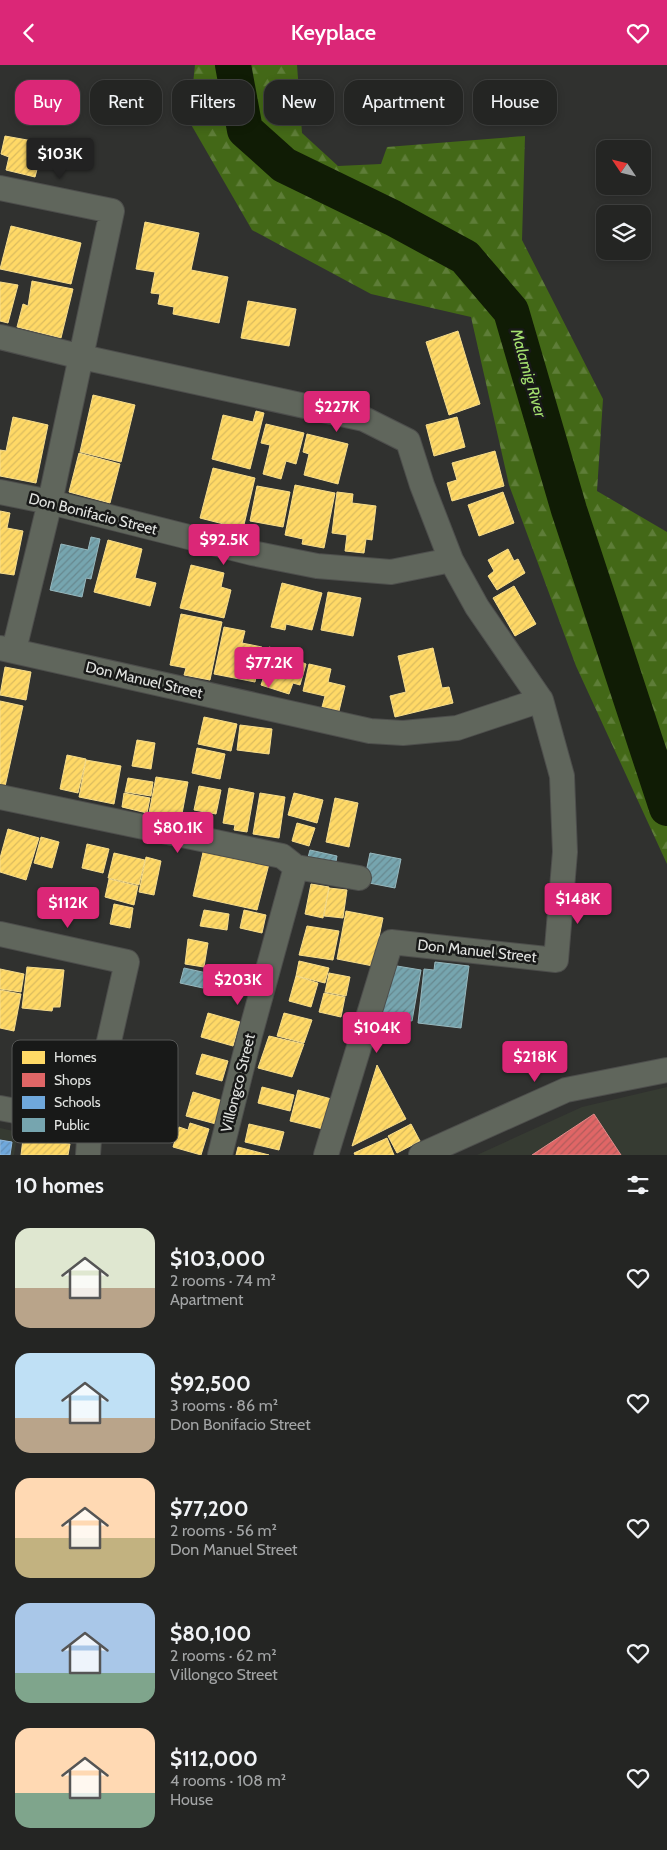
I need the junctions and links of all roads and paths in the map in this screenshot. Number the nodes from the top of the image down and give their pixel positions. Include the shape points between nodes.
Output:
1 (0, 188) edge
2 (0, 337) edge
3 (82, 357) junction
4 (0, 492) edge
5 (50, 502) junction
6 (451, 560) junction
7 (7, 649) edge
8 (540, 700) junction
9 (0, 797) edge
10 (296, 867) junction
11 (359, 878) dead end
12 (0, 934) edge
13 (109, 1040) edge
14 (667, 1070) edge
15 (456, 1148) edge
16 (220, 1155) edge
17 (326, 1155) edge
18 (421, 1155) edge

1 - 3 street via 112,211
2 - 3 street
3 - 5 street
3 - 6 street via 364,419 408,441
4 - 5 street, Don Bonifacio Street
5 - 6 street, Don Bonifacio Street via 316,566 391,571
5 - 7 street
6 - 8 street via 477,607
7 - 8 street, Don Manuel Street via 370,731 404,733 457,728
8 - 17 street, Don Manuel Street via 562,776 565,852 556,960 391,942
9 - 10 street via 282,856
10 - 11 street
10 - 16 street, Villongco Street
12 - 13 street via 127,962
14 - 15 street via 566,1090
15 - 18 street

